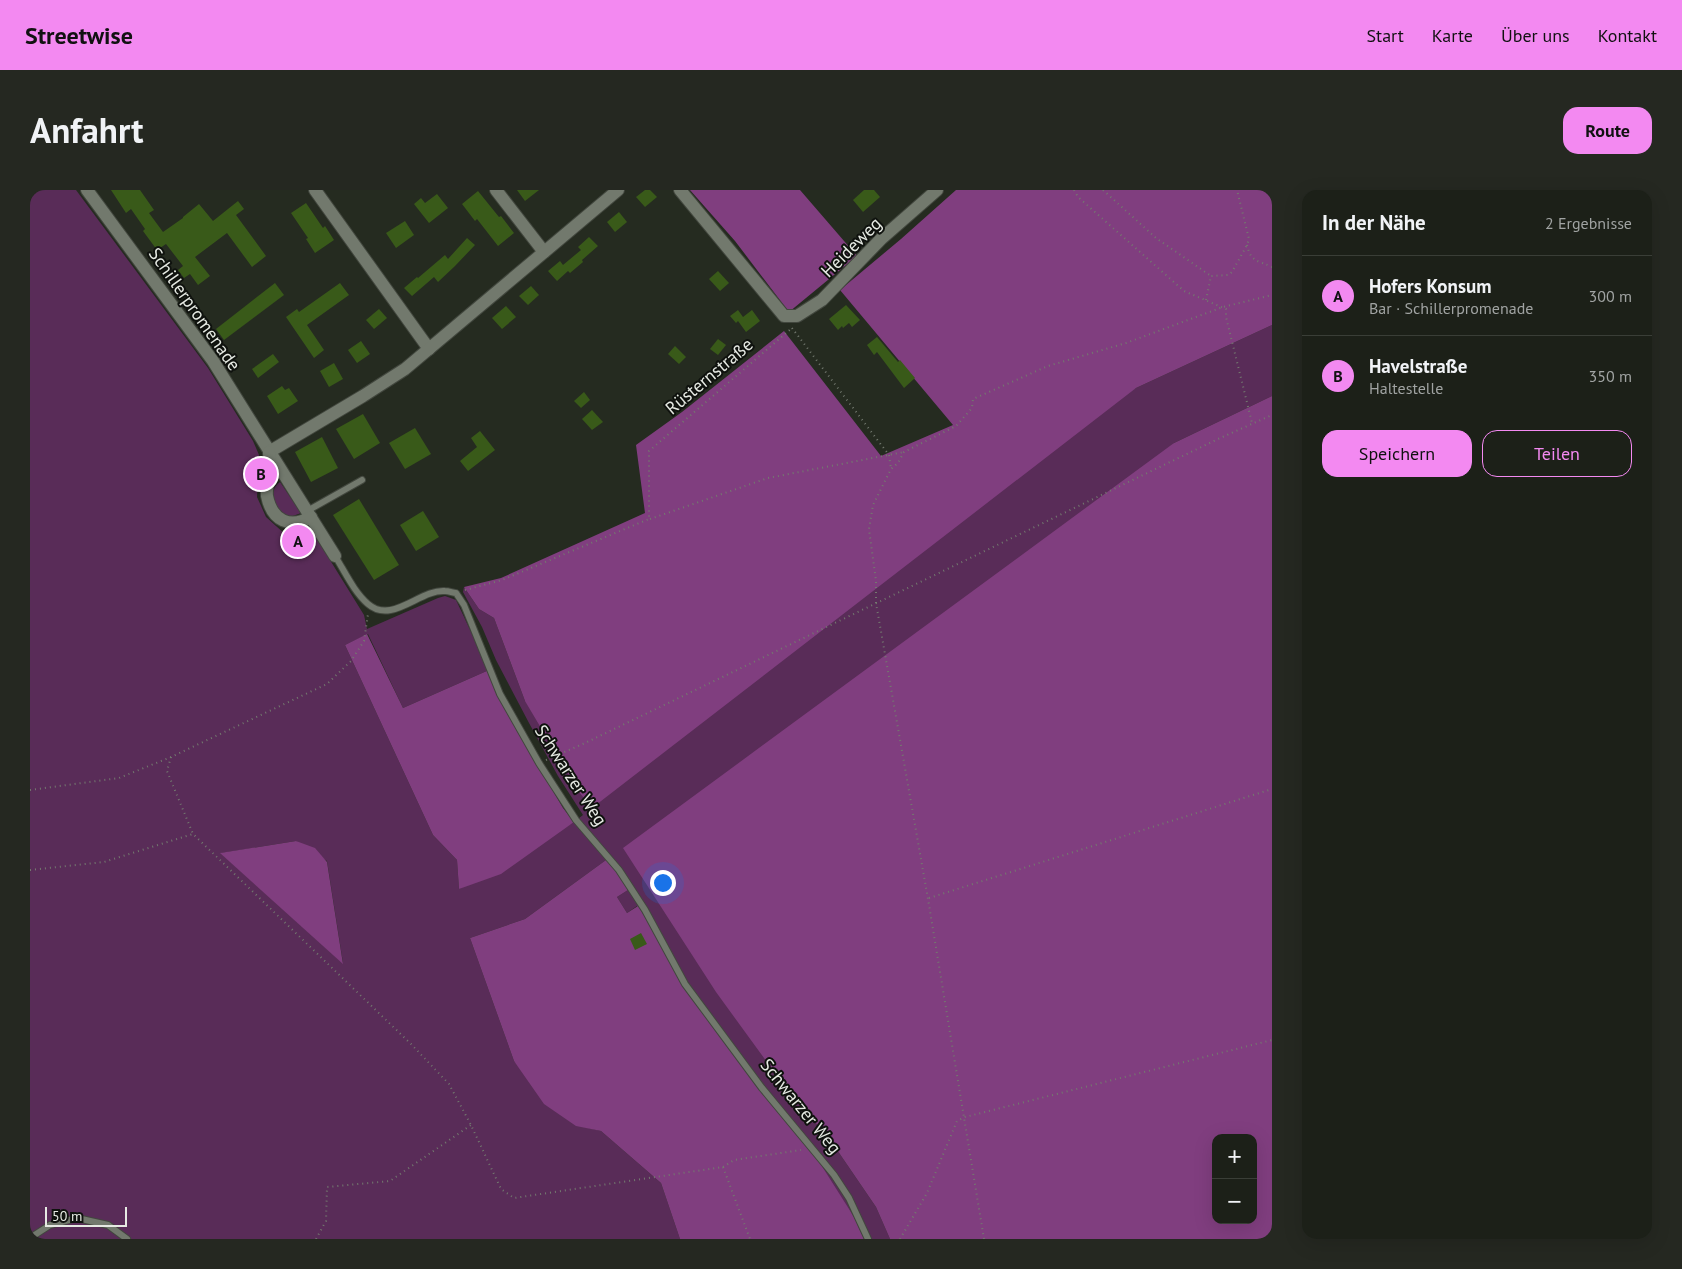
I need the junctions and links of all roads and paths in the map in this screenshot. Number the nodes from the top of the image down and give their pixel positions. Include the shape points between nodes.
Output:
1 (87, 190) edge
2 (315, 190) edge
3 (496, 190) edge
4 (618, 190) edge
5 (680, 190) edge
6 (937, 190) edge
7 (1074, 190) edge
8 (1103, 190) edge
9 (1237, 190) edge
10 (1247, 245) junction
11 (544, 252) junction
12 (1272, 267) edge
13 (1211, 276) junction
14 (1272, 295) edge
15 (1206, 300) junction
16 (1223, 307) junction
17 (784, 316) junction
18 (792, 328) junction
19 (429, 349) junction
20 (1272, 415) edge
21 (1252, 423) junction
22 (269, 452) junction
23 (904, 452) junction
24 (890, 455) junction
25 (891, 470) junction
26 (362, 480) dead end
27 (312, 519) junction
28 (649, 519) junction
29 (335, 556) joint
30 (456, 594) junction
31 (876, 603) junction
32 (369, 605) junction
33 (171, 757) junction
34 (539, 763) junction
35 (1272, 789) edge
36 (30, 790) edge
37 (193, 834) junction
38 (30, 870) edge
39 (928, 899) junction
40 (1272, 1040) edge
41 (965, 1117) junction
42 (471, 1125) junction
43 (813, 1148) junction
44 (724, 1167) junction
45 (30, 1238) edge
46 (127, 1239) edge
47 (316, 1239) edge
48 (750, 1239) edge
49 (868, 1239) edge
50 (900, 1239) edge
51 (984, 1239) edge

1 - 22 street, Schillerpromenade via 213,361
2 - 19 street
3 - 11 street
4 - 11 street
5 - 17 street
6 - 17 street, Heideweg via 881,239 822,300 796,316
7 - 15 path via 1184,291
8 - 13 path via 1156,238
9 - 10 path via 1249,239
10 - 12 path via 1251,258
10 - 13 path via 1232,272
11 - 19 street
13 - 15 path
14 - 16 path
15 - 16 path
16 - 21 path
16 - 23 path via 1018,378 973,399 972,408 956,426
17 - 18 path
18 - 24 path
18 - 28 path, Rüsternstraße via 649,450
19 - 22 street via 390,380
20 - 21 path
21 - 31 path
22 - 27 street, Schillerpromenade
22 - 27 street via 267,495 273,510 286,523
23 - 24 path
23 - 25 path
24 - 25 path
24 - 28 path via 768,478
25 - 31 path via 873,506 869,529
26 - 27 lane
27 - 29 street
28 - 30 path via 502,580
29 - 32 lane
30 - 32 lane via 444,590 432,593 392,610 378,610
30 - 34 lane, Schwarzer Weg via 464,605 500,694
31 - 34 path
31 - 39 path
32 - 33 path via 364,641 351,661 327,684
33 - 36 path via 118,778
33 - 37 path via 167,772
34 - 43 lane, Schwarzer Weg via 576,820 619,870 685,984 762,1088
35 - 39 path
37 - 38 path via 104,862
37 - 42 path via 411,1044 449,1084
39 - 41 path
40 - 41 path
41 - 50 path via 957,1121 927,1193
41 - 51 path
42 - 44 path via 501,1189 514,1198
42 - 47 path via 390,1181 327,1187 326,1221
43 - 44 path via 734,1160
43 - 49 lane, Schwarzer Weg via 848,1198
44 - 48 path
45 - 46 lane via 50,1225 77,1218 108,1225

